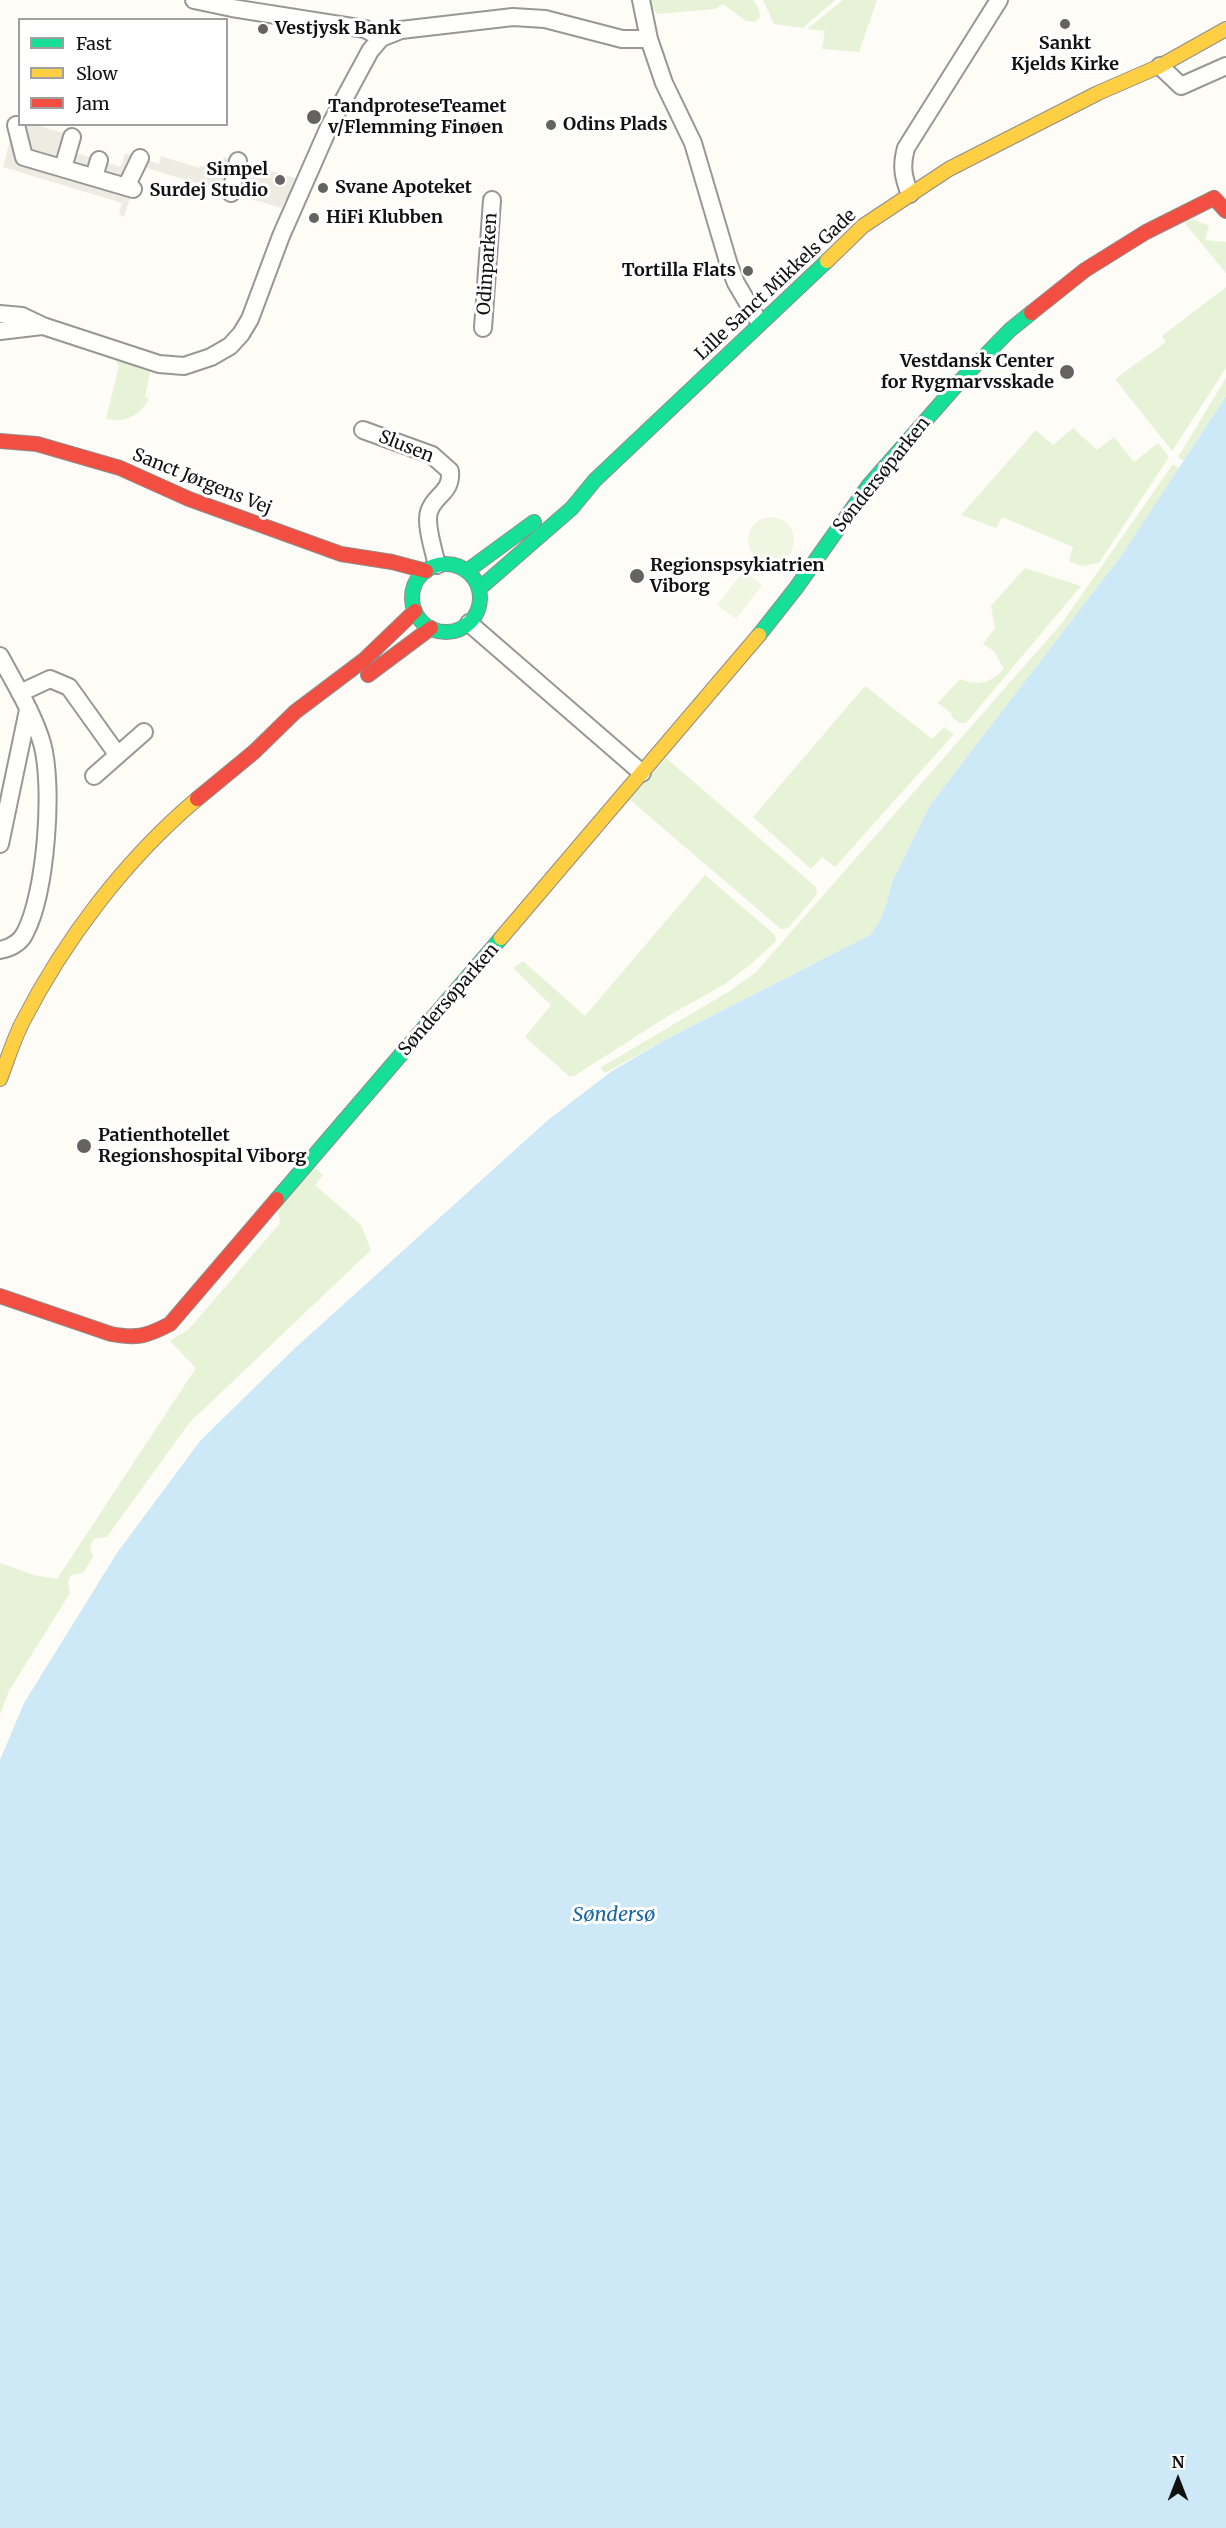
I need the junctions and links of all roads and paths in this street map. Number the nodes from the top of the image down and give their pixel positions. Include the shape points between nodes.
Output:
1 (194, 0) edge
2 (641, 0) edge
3 (999, 0) edge
4 (229, 4) edge
5 (1226, 29) edge
6 (381, 38) junction
7 (649, 39) junction
8 (1160, 66) junction
9 (1226, 66) edge
10 (16, 125) dead end
11 (72, 137) dead end
12 (140, 158) dead end
13 (99, 160) dead end
14 (238, 161) dead end
15 (63, 168) junction
16 (93, 177) junction
17 (231, 193) dead end
18 (910, 194) junction
19 (492, 200) dead end
20 (1226, 211) edge
21 (0, 314) edge
22 (759, 322) junction
23 (43, 326) junction
24 (483, 328) dead end
25 (0, 331) edge
26 (8, 428) dead end
27 (363, 430) dead end
28 (0, 441) edge
29 (37, 444) junction
30 (595, 480) junction
31 (352, 558) junction
32 (431, 568) junction
33 (467, 571) junction
34 (384, 574) dead end
35 (398, 583) dead end
36 (479, 588) junction
37 (413, 593) junction
38 (416, 611) junction
39 (469, 623) junction
40 (431, 628) junction
41 (0, 656) edge
42 (357, 683) dead end
43 (20, 693) junction
44 (28, 710) junction
45 (305, 724) dead end
46 (144, 732) dead end
47 (254, 752) junction
48 (44, 754) junction
49 (117, 754) junction
50 (642, 773) junction
51 (94, 776) dead end
52 (14, 780) junction
53 (0, 844) edge
54 (0, 950) edge
55 (0, 1079) edge
56 (0, 1296) edge

1 - 4 street
2 - 7 street
3 - 18 street via 906,148 903,177
4 - 6 street via 365,28
5 - 8 street, Lille Sanct Mikkels Gade
6 - 7 street via 401,30 513,17 545,20 622,39
6 - 23 street via 329,127 250,318 230,346 184,366 159,364
7 - 22 street via 693,143 729,265
8 - 9 street via 1181,86
8 - 18 street, Lille Sanct Mikkels Gade via 967,160
10 - 15 street via 24,157
11 - 15 street
12 - 16 street via 129,188
13 - 16 street
14 - 17 street
15 - 16 street
18 - 22 street, Lille Sanct Mikkels Gade via 863,226
19 - 24 street, Odinparken
20 - 50 street, Søndersøparken via 1214,198 1146,232 1085,270 1010,330 869,485 796,588
21 - 23 street via 22,316
22 - 30 street, Lille Sanct Mikkels Gade
23 - 25 street
26 - 29 street, Sanct Jørgens Vej
27 - 32 street, Slusen via 432,455 450,471 448,486 428,515
28 - 29 street, Sanct Jørgens Vej
29 - 31 street, Sanct Jørgens Vej via 120,468 189,499
30 - 33 street, Lille Sanct Mikkels Gade via 561,500
30 - 36 street, Lille Sanct Mikkels Gade via 572,508
31 - 32 street, Sanct Jørgens Vej
31 - 34 street, Sanct Jørgens Vej
32 - 33 street via 458,566
32 - 37 street via 420,577
33 - 36 street
35 - 37 street
36 - 39 street via 480,603
37 - 38 street
38 - 40 street
38 - 47 street via 364,660 295,712
39 - 40 street via 451,631
39 - 50 street
40 - 42 street
41 - 43 street
43 - 44 street
43 - 49 street via 50,679 69,687
44 - 48 street
44 - 52 street
45 - 47 street
46 - 49 street
47 - 55 street via 192,804 119,876 54,966 21,1025
48 - 52 street via 29,760
48 - 54 street via 46,835 35,905 25,935 11,948
49 - 51 street
50 - 56 street, Søndersøparken via 170,1324 138,1338 116,1336
52 - 53 street

